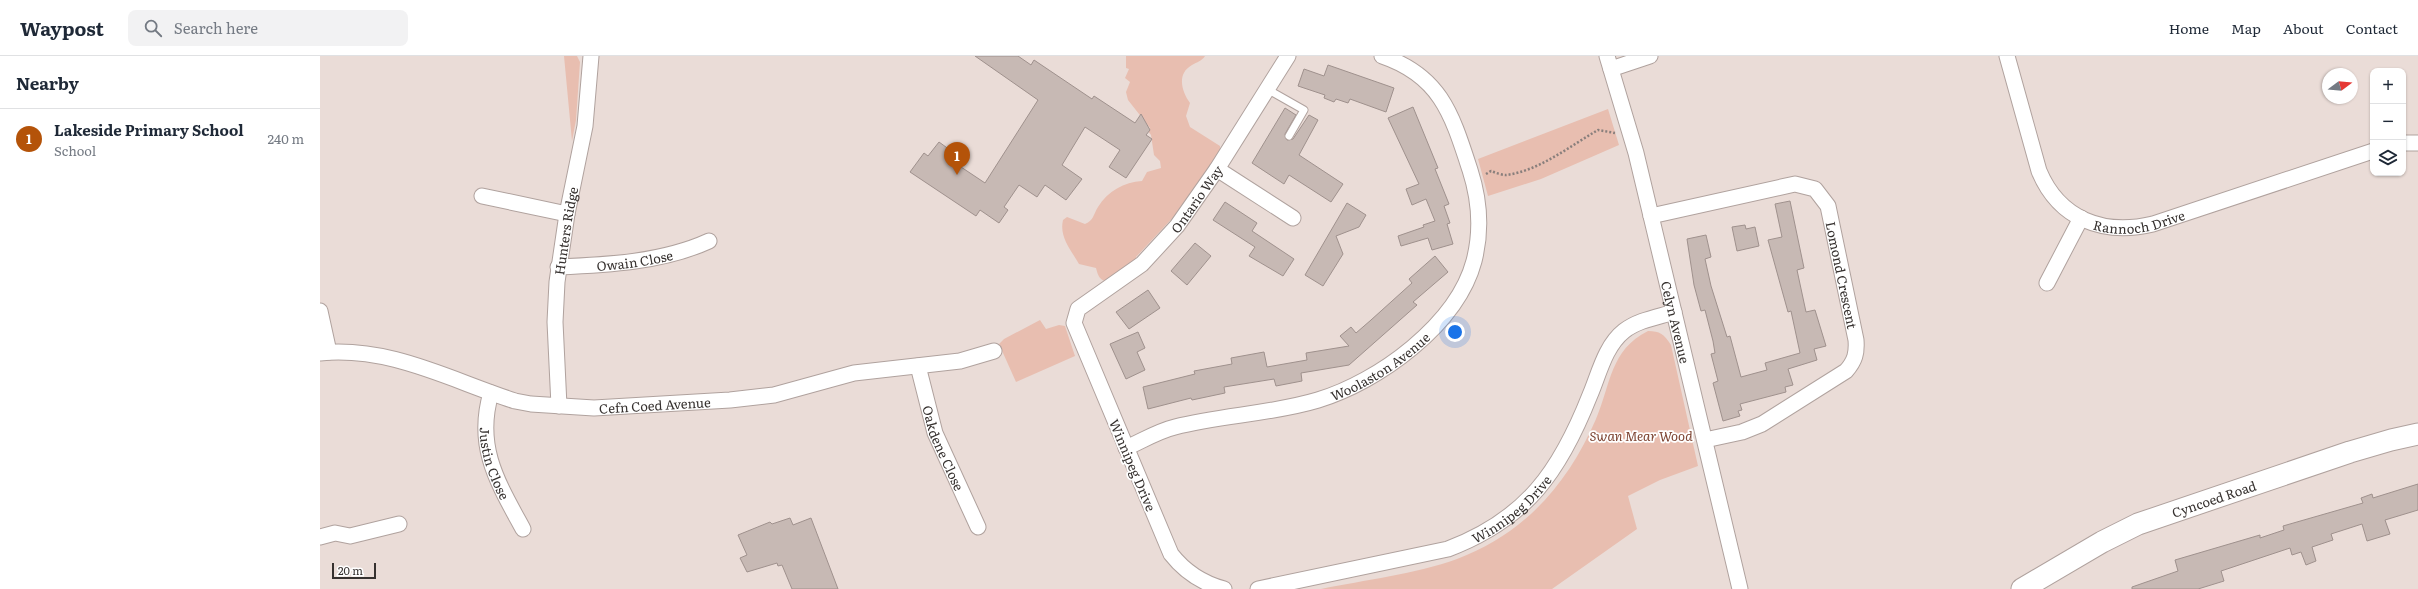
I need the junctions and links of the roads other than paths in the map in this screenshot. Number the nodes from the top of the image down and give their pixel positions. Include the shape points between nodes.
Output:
1 (591, 56) edge
2 (1288, 56) edge
3 (1382, 56) edge
4 (1650, 56) edge
5 (2007, 56) edge
6 (1609, 63) edge
7 (1267, 89) junction
8 (1289, 136) dead end
9 (2406, 143) edge
10 (2418, 143) edge
11 (2370, 151) edge
12 (1217, 169) junction
13 (482, 196) dead end
14 (567, 214) junction
15 (1652, 216) junction
16 (1293, 218) dead end
17 (2080, 218) junction
18 (708, 241) dead end
19 (558, 267) junction
20 (2047, 283) dead end
21 (320, 310) edge
22 (1674, 312) junction
23 (1076, 315) joint
24 (994, 351) dead end
25 (324, 353) edge
26 (918, 366) junction
27 (491, 393) junction
28 (559, 406) junction
29 (2418, 434) edge
30 (1705, 440) junction
31 (1126, 448) junction
32 (399, 524) dead end
33 (978, 527) dead end
34 (523, 529) dead end
35 (320, 537) edge
36 (1224, 589) edge
37 (1258, 589) edge
38 (1740, 589) edge
39 (2022, 589) edge

1 - 14 street, Hunters Ridge via 585,126
2 - 7 street, Ontario Way
3 - 31 street, Woolaston Avenue via 1414,70 1437,92 1452,122 1473,180 1478,203 1479,230 1471,268 1458,294 1447,310 1407,351 1356,384 1318,400 1174,427
4 - 6 street
5 - 17 street, Rannoch Drive via 2045,186 2055,199
6 - 15 street, Celyn Avenue
7 - 8 lane via 1304,110
7 - 12 street, Ontario Way
9 - 10 street
11 - 17 street, Rannoch Drive via 2139,227 2108,227
12 - 16 street
12 - 23 street, Ontario Way via 1185,216 1150,257 1084,304
13 - 14 street
14 - 19 street, Hunters Ridge
15 - 22 street, Celyn Avenue
15 - 30 street, Lomond Crescent via 1795,184 1816,188 1828,206 1856,340 1854,363 1846,371 1762,424 1742,432
17 - 20 street
18 - 19 street, Owain Close via 694,248 652,258
19 - 28 street, Hunters Ridge via 555,322
21 - 25 street
22 - 30 street, Celyn Avenue
22 - 37 street, Winnipeg Drive via 1638,323 1617,337 1606,356 1572,439 1558,463 1526,502 1501,522 1448,549
23 - 31 street, Winnipeg Drive via 1076,331
24 - 26 street, Cefn Coed Avenue via 966,359
25 - 27 street, Cefn Coed Avenue via 363,353 394,358
26 - 28 street, Cefn Coed Avenue via 854,373 761,397 616,408
26 - 33 street, Oakdene Close via 935,433
27 - 28 street, Cefn Coed Avenue via 524,403
27 - 34 street, Justin Close via 485,427 488,457 501,490
29 - 39 street, Cyncoed Road via 2350,452 2138,524
30 - 38 street, Celyn Avenue
31 - 36 street, Winnipeg Drive via 1171,554 1179,564 1200,580
32 - 35 street via 350,536 335,533

